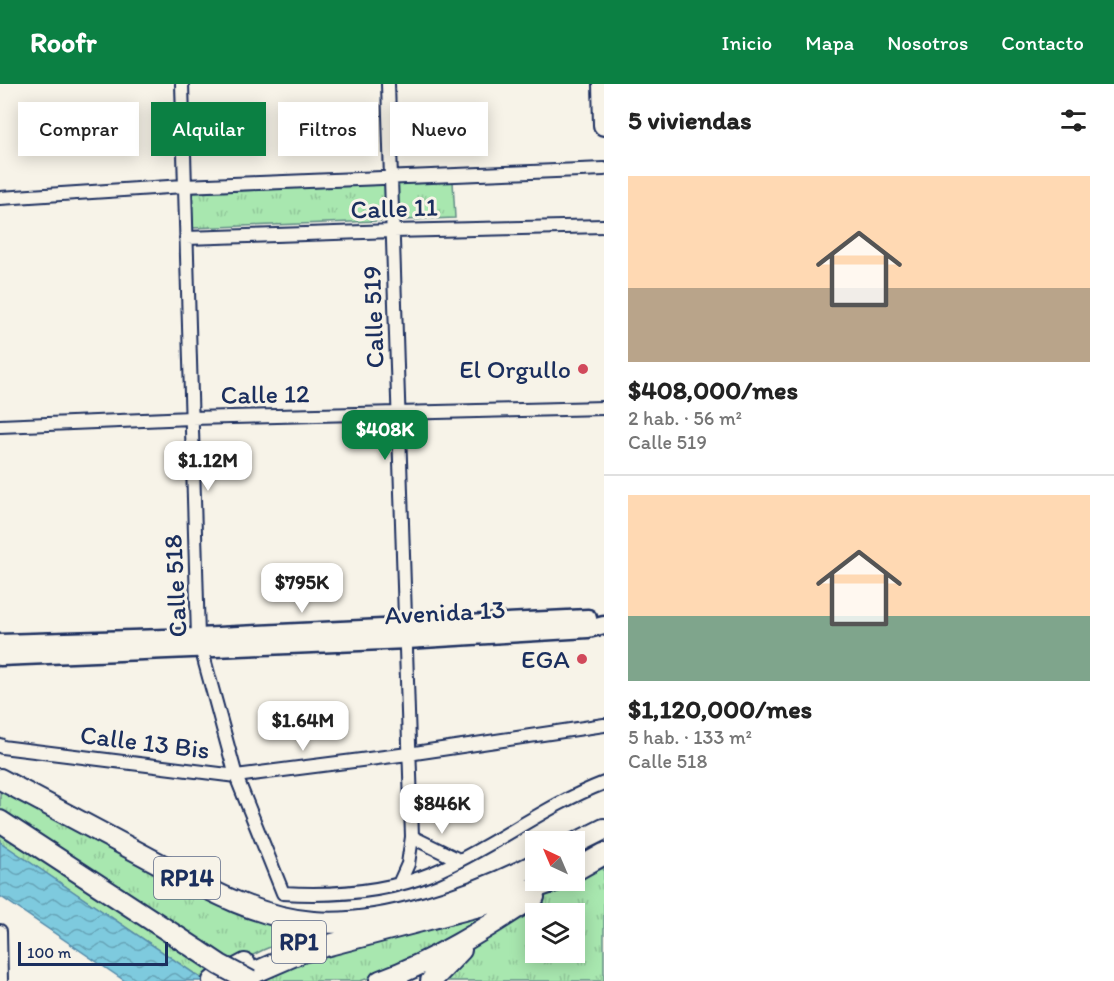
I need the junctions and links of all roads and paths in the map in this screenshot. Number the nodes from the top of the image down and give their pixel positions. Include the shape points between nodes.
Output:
1 (182, 84) edge
2 (388, 84) edge
3 (603, 84) edge
4 (604, 125) edge
5 (604, 169) edge
6 (391, 176) junction
7 (184, 186) junction
8 (0, 198) edge
9 (604, 226) edge
10 (393, 231) junction
11 (186, 238) junction
12 (604, 408) edge
13 (399, 414) junction
14 (191, 418) junction
15 (0, 426) edge
16 (604, 619) edge
17 (604, 625) edge
18 (407, 633) junction
19 (0, 643) edge
20 (199, 643) junction
21 (0, 657) edge
22 (604, 725) edge
23 (1, 746) edge
24 (408, 754) junction
25 (236, 776) junction
26 (0, 779) edge
27 (604, 783) edge
28 (0, 821) edge
29 (604, 829) edge
30 (412, 837) junction
31 (585, 838) edge
32 (604, 854) edge
33 (459, 860) junction
34 (585, 865) edge
35 (525, 869) edge
36 (399, 884) junction
37 (526, 891) edge
38 (542, 891) edge
39 (389, 916) junction
40 (485, 928) junction
41 (0, 931) edge
42 (1, 981) edge
43 (213, 981) edge
44 (235, 981) edge
45 (250, 981) edge
46 (380, 981) edge
47 (431, 981) edge

1 - 7 street, Calle 518
2 - 6 street, Calle 519
3 - 4 main road
5 - 6 street, Calle 11
6 - 7 street, Calle 11
6 - 10 street, Calle 519
7 - 8 street, Calle 11
7 - 11 street, Calle 518
9 - 10 street, Calle 11
10 - 11 street, Calle 11
10 - 13 street, Calle 519
11 - 14 street, Calle 518
12 - 13 street, Calle 12
13 - 14 street, Calle 12
13 - 18 street, Calle 519
14 - 15 street, Calle 12
14 - 20 street, Calle 518
16 - 18 main road, Avenida 13
17 - 18 main road, Avenida 13 via 588,629
18 - 20 main road, Avenida 13
18 - 24 street, Calle 519
19 - 20 main road, Avenida 13
20 - 21 main road, Avenida 13
20 - 25 street, Calle 518
22 - 24 street, Calle 13 Bis
23 - 25 street, Calle 13 Bis
24 - 25 street, Calle 13 Bis
24 - 30 street, Calle 519
25 - 36 street, Calle 518 via 283,893 359,892
26 - 39 main road, RP14 via 249,907 314,922
27 - 33 street
28 - 45 main road, RP14, bridge via 220,966
29 - 31 main road
30 - 33 street
30 - 36 street, Calle 519 via 408,864
32 - 34 main road
33 - 36 street
35 - 39 main road, RP1 via 469,892
37 - 44 main road, RP1 via 309,950
38 - 40 main road
39 - 43 main road, RP1 via 291,945
40 - 46 main road
40 - 47 main road
41 - 42 street

